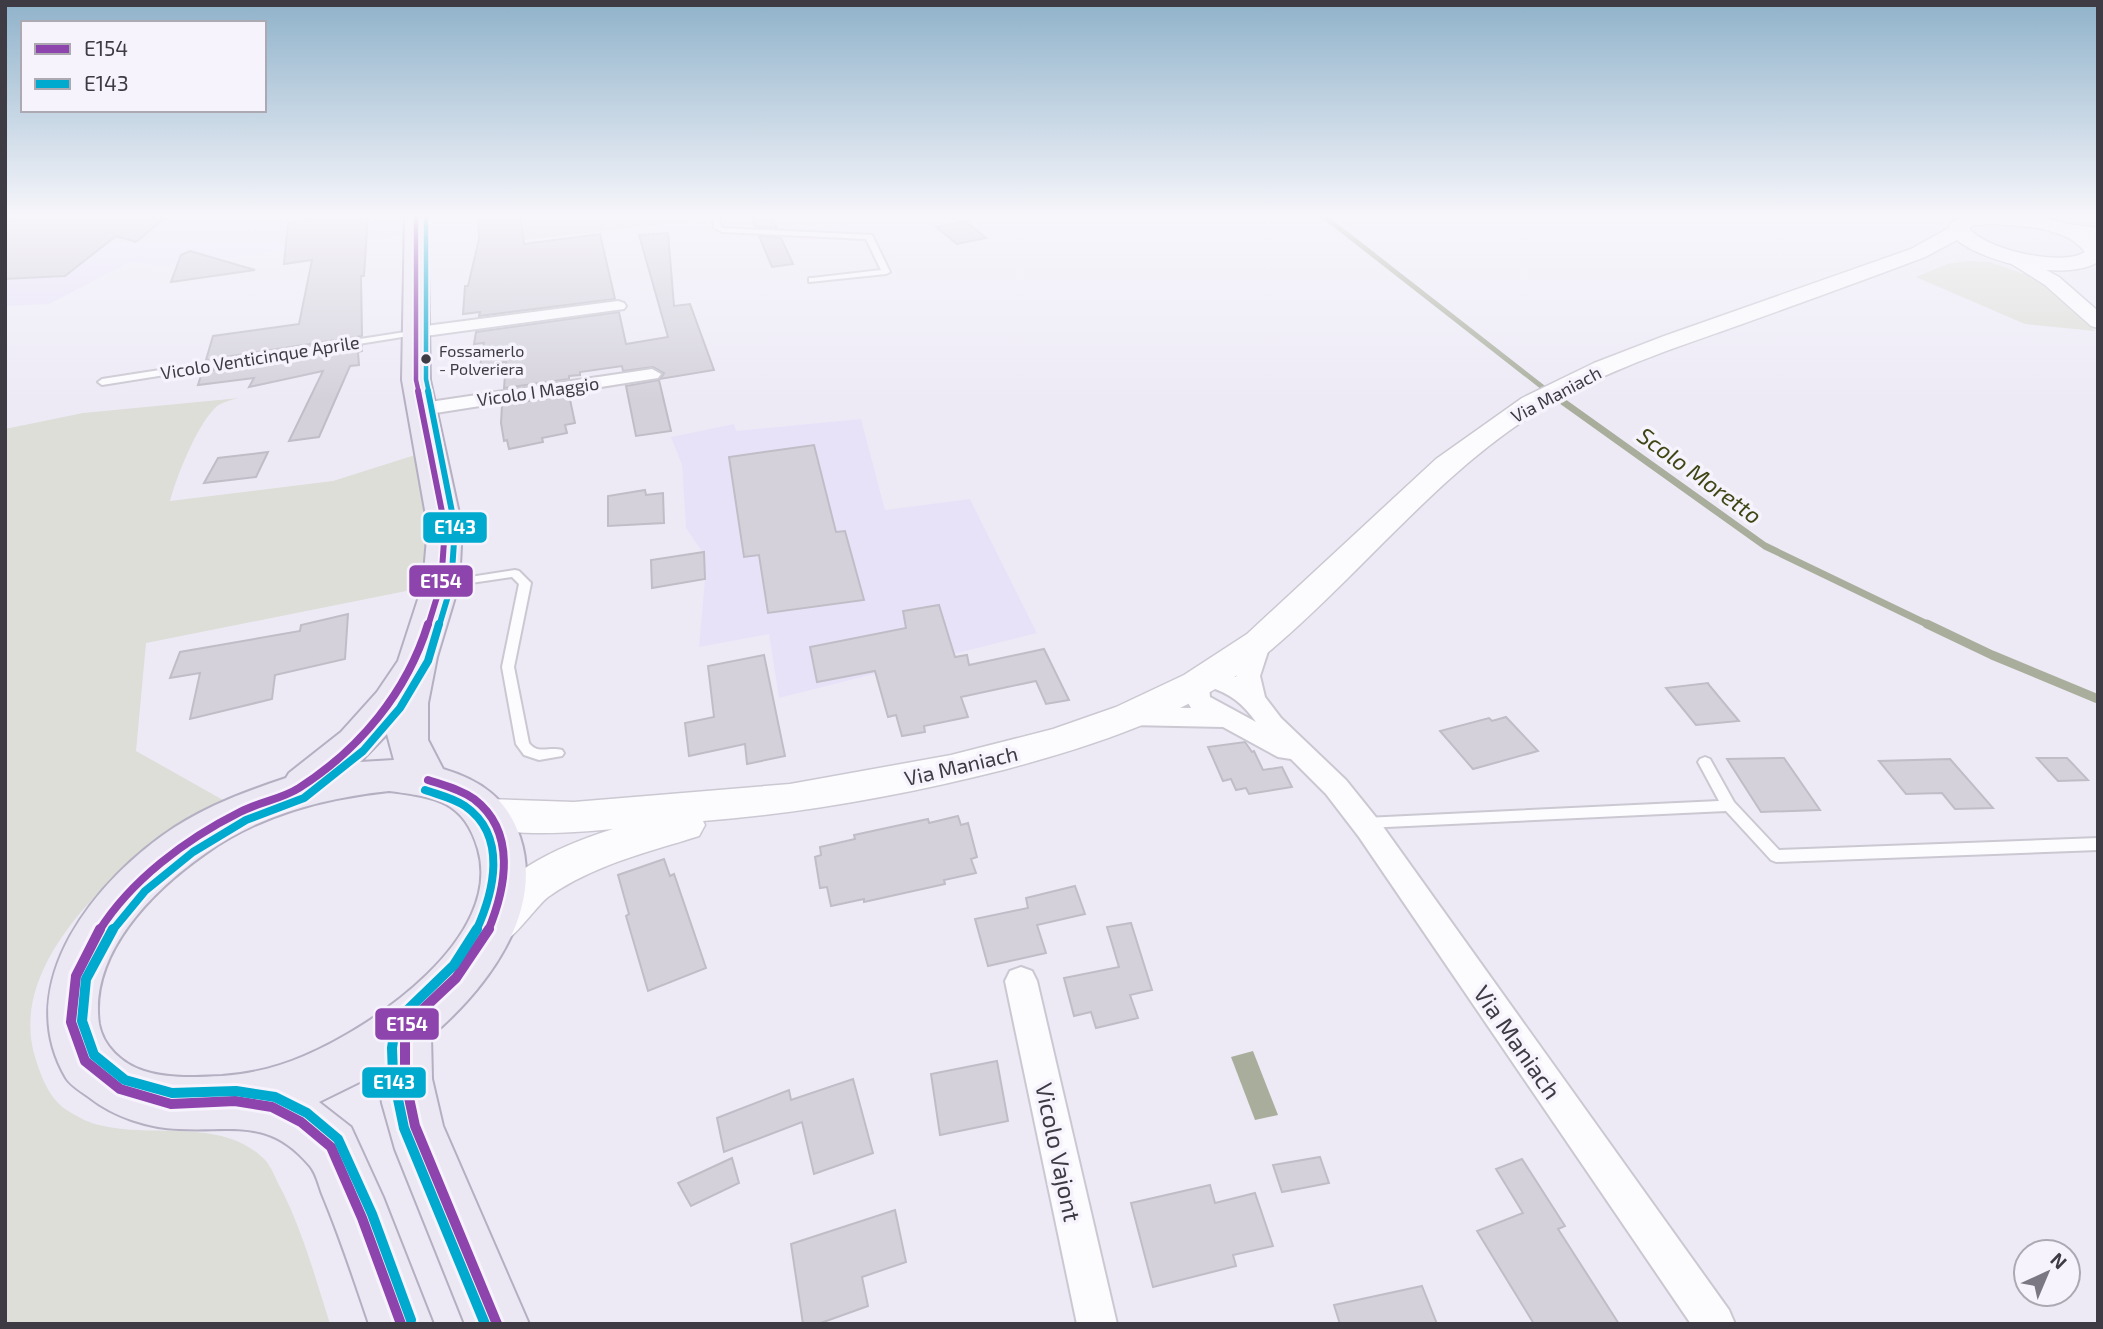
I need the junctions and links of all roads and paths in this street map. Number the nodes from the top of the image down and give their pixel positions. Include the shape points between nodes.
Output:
1 (417, 276) edge
2 (849, 276) edge
3 (1854, 276) edge
4 (2043, 276) edge
5 (2072, 276) edge
6 (812, 280) dead end
7 (618, 306) dead end
8 (2094, 318) edge
9 (418, 332) junction
10 (652, 374) dead end
11 (102, 382) dead end
12 (423, 409) junction
13 (441, 584) junction
14 (1259, 642) junction
15 (418, 657) junction
16 (1203, 681) junction
17 (1253, 699) junction
18 (1129, 716) junction
19 (1224, 718) junction
20 (556, 753) dead end
21 (1705, 762) dead end
22 (1315, 766) junction
23 (428, 780) junction
24 (298, 789) junction
25 (790, 799) junction
26 (1729, 806) junction
27 (488, 814) junction
28 (1364, 823) junction
29 (2098, 844) edge
30 (485, 939) junction
31 (1021, 981) dead end
32 (405, 1026) junction
33 (235, 1101) junction
34 (401, 1324) edge
35 (497, 1324) edge
36 (1097, 1324) edge
37 (1714, 1324) edge

1 - 9 main road
2 - 6 lane
3 - 14 main road, Via Maniach via 1672,341 1571,384 1503,422 1446,465
4 - 8 street
5 - 8 street
7 - 9 street
9 - 11 lane, Vicolo Venticinque Aprile
9 - 12 main road via 416,380
10 - 12 street, Vicolo I Maggio
12 - 13 main road via 445,527
13 - 15 main road
13 - 20 lane via 520,576 523,593 508,667 511,692 523,744 539,755
14 - 16 main road, Via Maniach
14 - 17 street, Via Maniach via 1248,676
15 - 23 main road via 408,703 407,740
15 - 24 main road via 391,702 356,743
16 - 17 street, Via Maniach via 1233,685
16 - 18 main road, Via Maniach
16 - 19 street, Via Maniach via 1195,692 1201,703
17 - 22 street, Via Maniach
18 - 19 street, Via Maniach
18 - 25 main road, Via Maniach via 1060,741 951,769
19 - 22 street, Via Maniach
21 - 26 lane
22 - 28 street, Via Maniach
23 - 24 main road via 345,778
23 - 27 main road via 453,788
24 - 33 main road via 241,811 187,843 138,883 100,928 76,976 71,1022 85,1061 120,1090 172,1104
25 - 27 main road, Via Maniach via 575,817
25 - 30 main road, Via Maniach via 596,850 555,871 507,906
26 - 28 lane
26 - 29 lane via 1776,856
27 - 30 main road via 505,848 504,891
28 - 37 street, Via Maniach
30 - 32 main road via 440,997
31 - 36 street, Vicolo Vajont
32 - 33 main road via 352,1060 295,1085
32 - 35 main road via 405,1094 420,1145
33 - 34 main road via 272,1107 301,1122 331,1147

